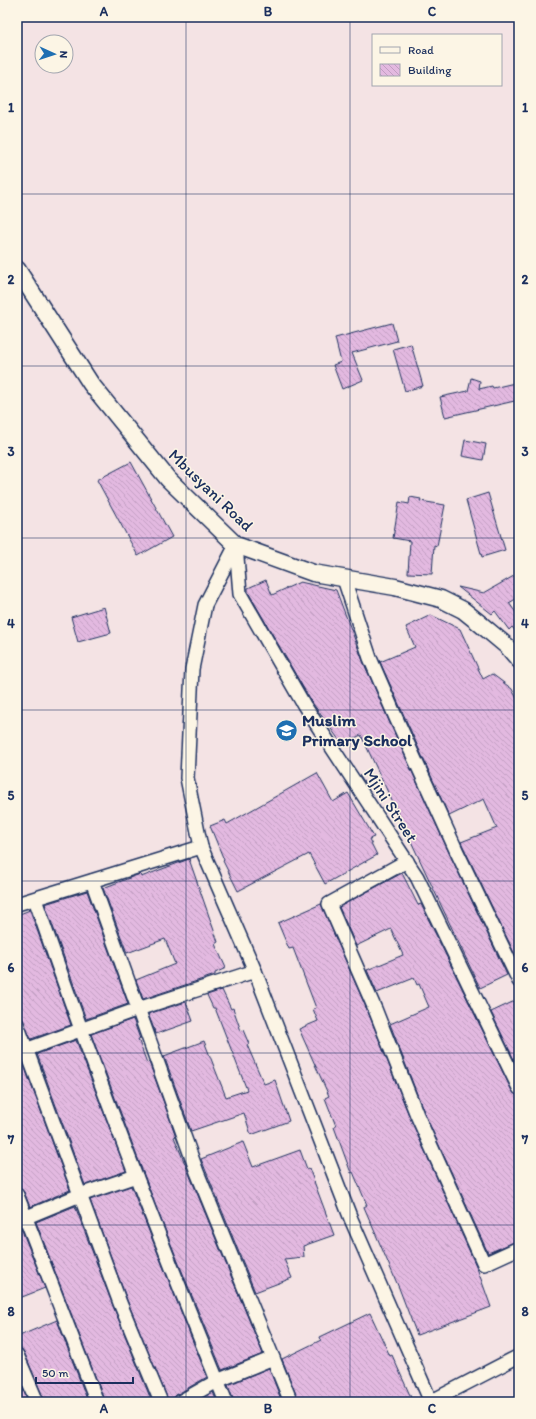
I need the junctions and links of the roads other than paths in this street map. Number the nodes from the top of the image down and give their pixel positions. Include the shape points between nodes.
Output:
1 (17, 269) edge
2 (236, 545) junction
3 (344, 579) junction
4 (519, 660) edge
5 (201, 847) junction
6 (407, 862) junction
7 (92, 881) junction
8 (35, 899) junction
9 (17, 904) edge
10 (255, 971) junction
11 (519, 981) edge
12 (138, 1009) junction
13 (17, 1024) edge
14 (80, 1030) junction
15 (22, 1051) edge
16 (519, 1088) edge
17 (136, 1176) junction
18 (17, 1195) edge
19 (80, 1195) junction
20 (22, 1219) edge
21 (519, 1248) edge
22 (17, 1355) edge
23 (519, 1356) edge
24 (273, 1358) junction
25 (217, 1381) junction
26 (37, 1402) edge
27 (97, 1402) edge
28 (161, 1402) edge
29 (180, 1402) edge
30 (226, 1402) edge
31 (292, 1402) edge
32 (430, 1402) edge

1 - 2 street, Mbusyani Road via 91,384 168,479
2 - 3 street, Mbusyani Road via 313,573
2 - 5 street via 205,605 192,669 187,778
2 - 6 street, Mjini Street via 240,594 304,705
3 - 4 street, Mbusyani Road via 441,599 463,610 508,647
3 - 11 street via 370,658 396,718
5 - 7 street
5 - 10 street
6 - 16 street, Mjini Street via 417,877
6 - 21 street via 330,904 417,1115 484,1264
7 - 8 street
7 - 12 street
8 - 9 street
8 - 14 street
10 - 12 street
10 - 32 street via 351,1219
12 - 14 street
12 - 24 street via 196,1172
13 - 15 street
14 - 15 street
14 - 17 street
15 - 19 street
17 - 19 street
17 - 25 street
18 - 20 street
19 - 20 street
19 - 28 street via 120,1303
20 - 27 street
22 - 26 street
23 - 32 street
24 - 25 street
24 - 31 street
25 - 29 street
25 - 30 street

